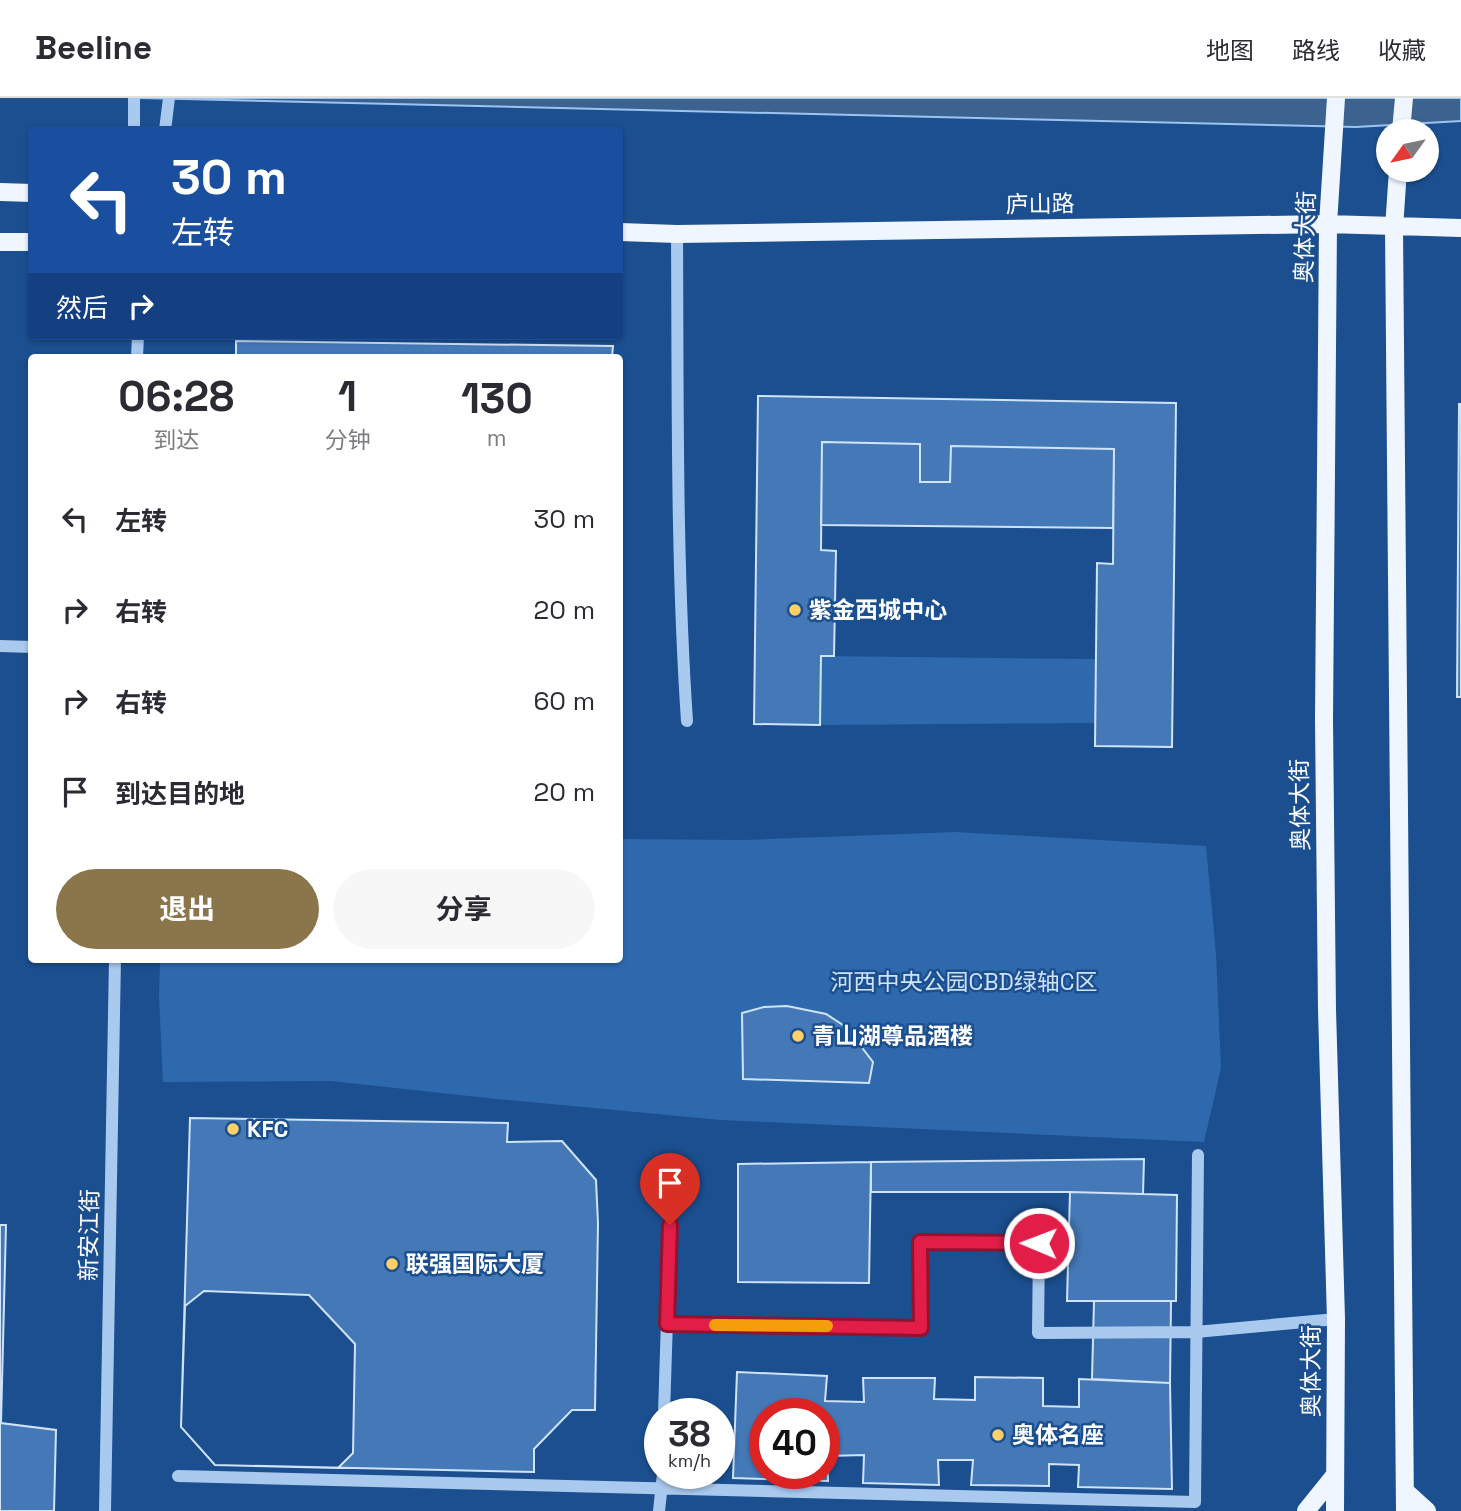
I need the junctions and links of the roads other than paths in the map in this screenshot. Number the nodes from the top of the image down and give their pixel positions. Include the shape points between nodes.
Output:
1 (134, 98) edge
2 (169, 98) edge
3 (1335, 103) edge
4 (166, 125) edge
5 (133, 126) edge
6 (1397, 182) edge
7 (0, 192) edge
8 (28, 193) edge
9 (1328, 224) junction
10 (1394, 228) junction
11 (1461, 228) edge
12 (623, 232) edge
13 (677, 234) junction
14 (0, 242) edge
15 (28, 242) edge
16 (0, 646) edge
17 (28, 646) edge
18 (687, 721) dead end
19 (115, 963) edge
20 (1198, 1155) dead end
21 (670, 1225) dead end
22 (1336, 1319) junction
23 (667, 1324) junction
24 (1196, 1332) junction
25 (665, 1398) edge
26 (1335, 1475) junction
27 (178, 1476) dead end
28 (644, 1488) edge
29 (662, 1489) edge
30 (700, 1489) edge
31 (1405, 1491) junction
32 (105, 1511) edge
33 (659, 1511) edge
34 (1306, 1511) edge
35 (1335, 1511) edge
36 (1405, 1511) edge
37 (1427, 1511) edge

1 - 5 street
2 - 4 street
3 - 9 main road, 奥体大街
6 - 10 main road
7 - 8 main road
9 - 10 main road, 庐山路
9 - 13 main road, 庐山路
9 - 22 main road, 奥体大街 via 1324,720
10 - 11 main road, 庐山路
10 - 31 main road
12 - 13 main road, 庐山路
13 - 18 street
14 - 15 main road
16 - 17 street
19 - 32 street, 新安江街
20 - 24 street
21 - 23 street
22 - 24 street
22 - 26 main road, 奥体大街
23 - 24 street via 921,1328 920,1242 1039,1243 1038,1333
23 - 25 street
24 - 30 street via 1195,1502
26 - 34 main road
26 - 35 main road, 奥体大街
27 - 28 street
29 - 33 street
31 - 36 main road
31 - 37 main road

